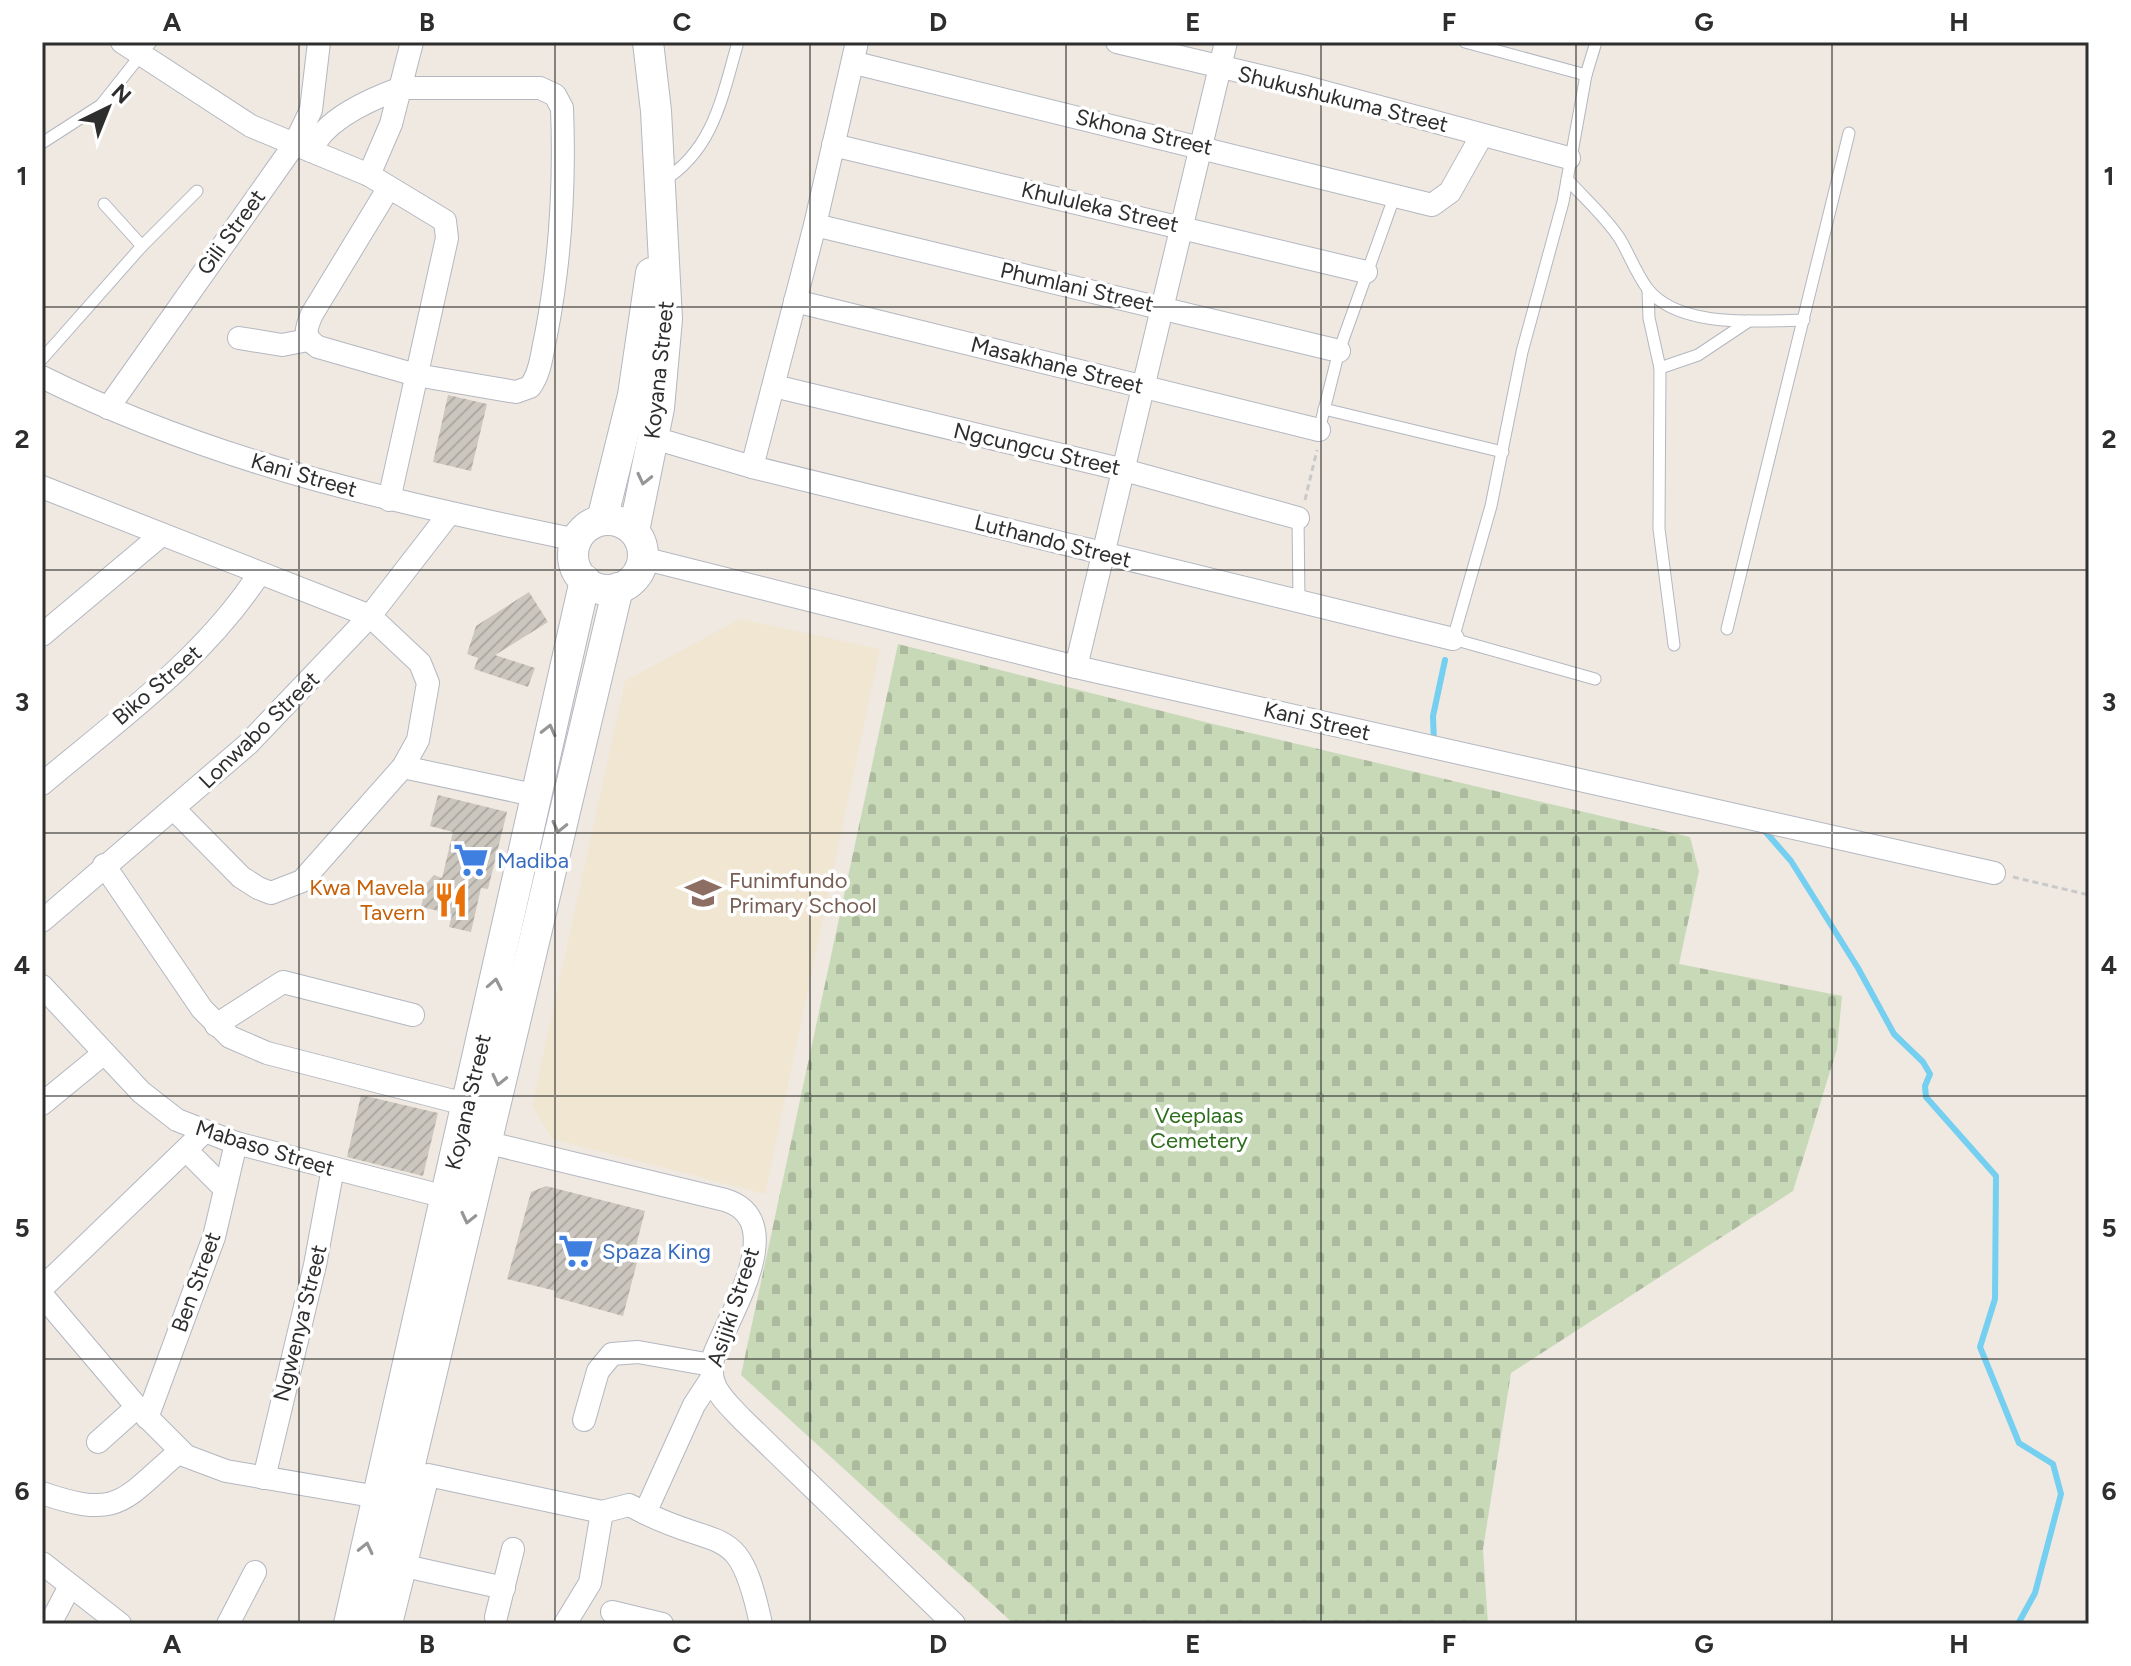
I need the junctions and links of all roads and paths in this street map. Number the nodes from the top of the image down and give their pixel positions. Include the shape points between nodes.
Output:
1 (122, 42) edge
2 (319, 42) edge
3 (412, 42) edge
4 (648, 42) edge
5 (738, 42) edge
6 (1117, 42) edge
7 (1226, 42) edge
8 (1465, 42) edge
9 (1596, 42) edge
10 (148, 48) edge
11 (856, 53) edge
12 (1220, 68) junction
13 (1586, 75) junction
14 (401, 88) junction
15 (1849, 133) dead end
16 (1482, 135) junction
17 (42, 143) edge
18 (833, 145) junction
19 (1201, 146) junction
20 (303, 148) junction
21 (1568, 169) junction
22 (369, 175) junction
23 (388, 189) junction
24 (197, 191) dead end
25 (1395, 194) junction
26 (659, 195) junction
27 (104, 204) dead end
28 (815, 225) junction
29 (1182, 226) junction
30 (142, 246) junction
31 (1366, 272) junction
32 (1648, 290) junction
33 (795, 301) junction
34 (1163, 308) junction
35 (1804, 320) junction
36 (1749, 321) junction
37 (239, 338) dead end
38 (308, 340) junction
39 (1339, 351) junction
40 (42, 359) edge
41 (1660, 368) junction
42 (416, 375) junction
43 (42, 377) edge
44 (774, 386) junction
45 (1144, 386) junction
46 (108, 408) junction
47 (1322, 420) junction
48 (654, 438) junction
49 (1503, 452) junction
50 (752, 467) junction
51 (1124, 470) junction
52 (46, 494) edge
53 (389, 500) junction
54 (449, 514) junction
55 (1298, 518) junction
56 (602, 520) junction
57 (160, 536) junction
58 (577, 540) junction
59 (638, 544) junction
60 (1103, 554) junction
61 (259, 574) junction
62 (585, 580) junction
63 (618, 588) junction
64 (1299, 600) junction
65 (370, 616) junction
66 (1727, 629) dead end
67 (42, 635) edge
68 (1453, 639) junction
69 (1674, 645) dead end
70 (1076, 667) junction
71 (1595, 679) dead end
72 (403, 767) junction
73 (42, 784) edge
74 (534, 795) junction
75 (174, 809) junction
76 (104, 865) junction
77 (1994, 873) joint
78 (2089, 895) edge
79 (42, 921) edge
80 (42, 986) edge
81 (413, 1015) dead end
82 (216, 1025) junction
83 (103, 1054) junction
84 (42, 1104) edge
85 (469, 1105) junction
86 (204, 1132) junction
87 (485, 1142) junction
88 (236, 1143) junction
89 (186, 1150) junction
90 (333, 1168) junction
91 (224, 1188) junction
92 (446, 1197) junction
93 (42, 1288) edge
94 (42, 1295) edge
95 (711, 1372) junction
96 (142, 1412) junction
97 (584, 1420) dead end
98 (98, 1442) dead end
99 (180, 1451) junction
100 (264, 1478) junction
101 (42, 1493) edge
102 (378, 1497) junction
103 (602, 1512) junction
104 (645, 1513) junction
105 (513, 1549) dead end
106 (42, 1563) edge
107 (405, 1566) junction
108 (255, 1572) dead end
109 (70, 1586) junction
110 (504, 1588) junction
111 (581, 1602) junction
112 (496, 1617) dead end
113 (611, 1618) edge
114 (50, 1624) edge
115 (120, 1624) edge
116 (228, 1624) edge
117 (349, 1624) edge
118 (372, 1624) edge
119 (391, 1624) edge
120 (565, 1624) edge
121 (662, 1624) edge
122 (761, 1624) edge
123 (953, 1624) edge

1 - 10 street
2 - 20 street, Gili Street
3 - 14 street
4 - 26 main road, Koyana Street
5 - 26 lane via 713,128
6 - 12 street, Shukushukuma Street
7 - 12 street
8 - 13 lane
9 - 13 lane
10 - 17 lane via 101,105
10 - 20 street via 251,126
11 - 18 street
11 - 19 street, Skhona Street
12 - 16 street, Shukushukuma Street
12 - 19 street
13 - 21 lane
14 - 20 street via 323,130
14 - 22 street
14 - 42 street via 540,88 560,101 563,132 558,267 535,380 516,392
15 - 35 lane
16 - 21 street, Shukushukuma Street
16 - 25 street, Skhona Street via 1450,192 1432,205
18 - 28 street
18 - 29 street, Khululeka Street
19 - 25 street, Skhona Street
19 - 29 street
20 - 22 street
20 - 46 street, Gili Street
21 - 32 lane via 1618,237
21 - 49 lane
22 - 23 street
23 - 38 street via 312,314 305,333
23 - 42 street via 438,215 448,229
24 - 30 lane
25 - 31 lane
26 - 48 main road, Koyana Street via 667,319
26 - 56 main road, Koyana Street via 633,395
27 - 30 lane
28 - 33 street
28 - 34 street, Phumlani Street
29 - 31 street, Khululeka Street
29 - 34 street
30 - 40 lane
31 - 39 lane
32 - 36 lane via 1672,307 1698,316
32 - 41 lane
33 - 44 street
33 - 45 street, Masakhane Street
34 - 39 street, Phumlani Street
34 - 45 street
35 - 36 lane
35 - 66 lane
36 - 41 lane via 1698,355
37 - 38 street via 282,345
38 - 42 street
39 - 47 lane
41 - 69 lane via 1659,529
42 - 53 street
43 - 46 street, Kani Street
44 - 50 street
44 - 51 street, Ngcungcu Street
45 - 47 street, Masakhane Street
45 - 51 street
46 - 53 street, Kani Street via 181,439
47 - 49 lane
47 - 55 path via 1310,487
48 - 50 street, Luthando Street
48 -> 59 main road, Koyana Street
49 - 68 lane
50 - 60 street, Luthando Street
51 - 55 street, Ngcungcu Street
51 - 60 street
52 - 57 street
53 - 54 street, Kani Street
54 - 58 street, Kani Street
54 - 65 street, Lonwabo Street
55 - 64 lane
56 - 58 main road
56 - 59 main road via 625,524
57 - 61 street
57 - 67 street
58 - 62 main road via 574,562
59 - 63 main road via 637,575
59 - 70 street, Kani Street
60 - 64 street, Luthando Street
60 - 70 street
61 - 65 street
61 - 73 street, Biko Street via 240,604 193,655
62 - 63 main road via 595,587
74 -> 62 main road, Koyana Street
63 -> 87 main road, Koyana Street
64 - 68 street, Luthando Street
65 - 72 street via 420,663 428,683 418,740
65 - 75 street, Lonwabo Street via 248,744
68 - 71 lane
70 - 77 street, Kani Street
72 - 74 street
72 - 75 street via 321,863 285,890 271,893 241,877
85 -> 74 main road, Koyana Street
75 - 76 street, Lonwabo Street
76 - 79 street, Lonwabo Street
76 - 82 street
77 - 78 path
80 - 83 street, Mabaso Street
81 - 82 street via 283,982
82 - 85 street via 267,1053
83 - 84 street
83 - 86 street, Mabaso Street via 160,1109
85 - 92 main road, Koyana Street
86 - 88 street, Mabaso Street
86 - 89 street
87 - 95 street, Asijiki Street via 725,1200 745,1210 755,1231 755,1254
87 -> 118 main road, Koyana Street
88 - 90 street, Mabaso Street
88 - 91 street, Ben Street
89 - 91 street
89 - 93 street
90 - 92 street, Mabaso Street
90 - 100 street, Ngwenya Street
91 - 96 street, Ben Street via 207,1258
92 - 102 main road, Koyana Street
94 - 96 street
95 - 97 street via 638,1352 612,1354 598,1371
95 - 104 street
95 - 123 street, Asijiki Street via 718,1393 742,1419
96 - 98 street
96 - 99 street
99 - 100 street via 212,1467
99 - 101 street via 111,1506 84,1505
100 - 102 street
117 -> 102 main road, Koyana Street
103 - 104 street via 629,1505
103 - 107 street via 428,1475
103 - 111 street
104 - 122 street via 716,1539 741,1557
105 - 110 street
106 - 109 street
107 - 110 street
107 - 119 street
108 - 116 street
109 - 114 street
109 - 115 street
110 - 112 street
111 - 113 street
111 - 120 street
113 - 121 street

